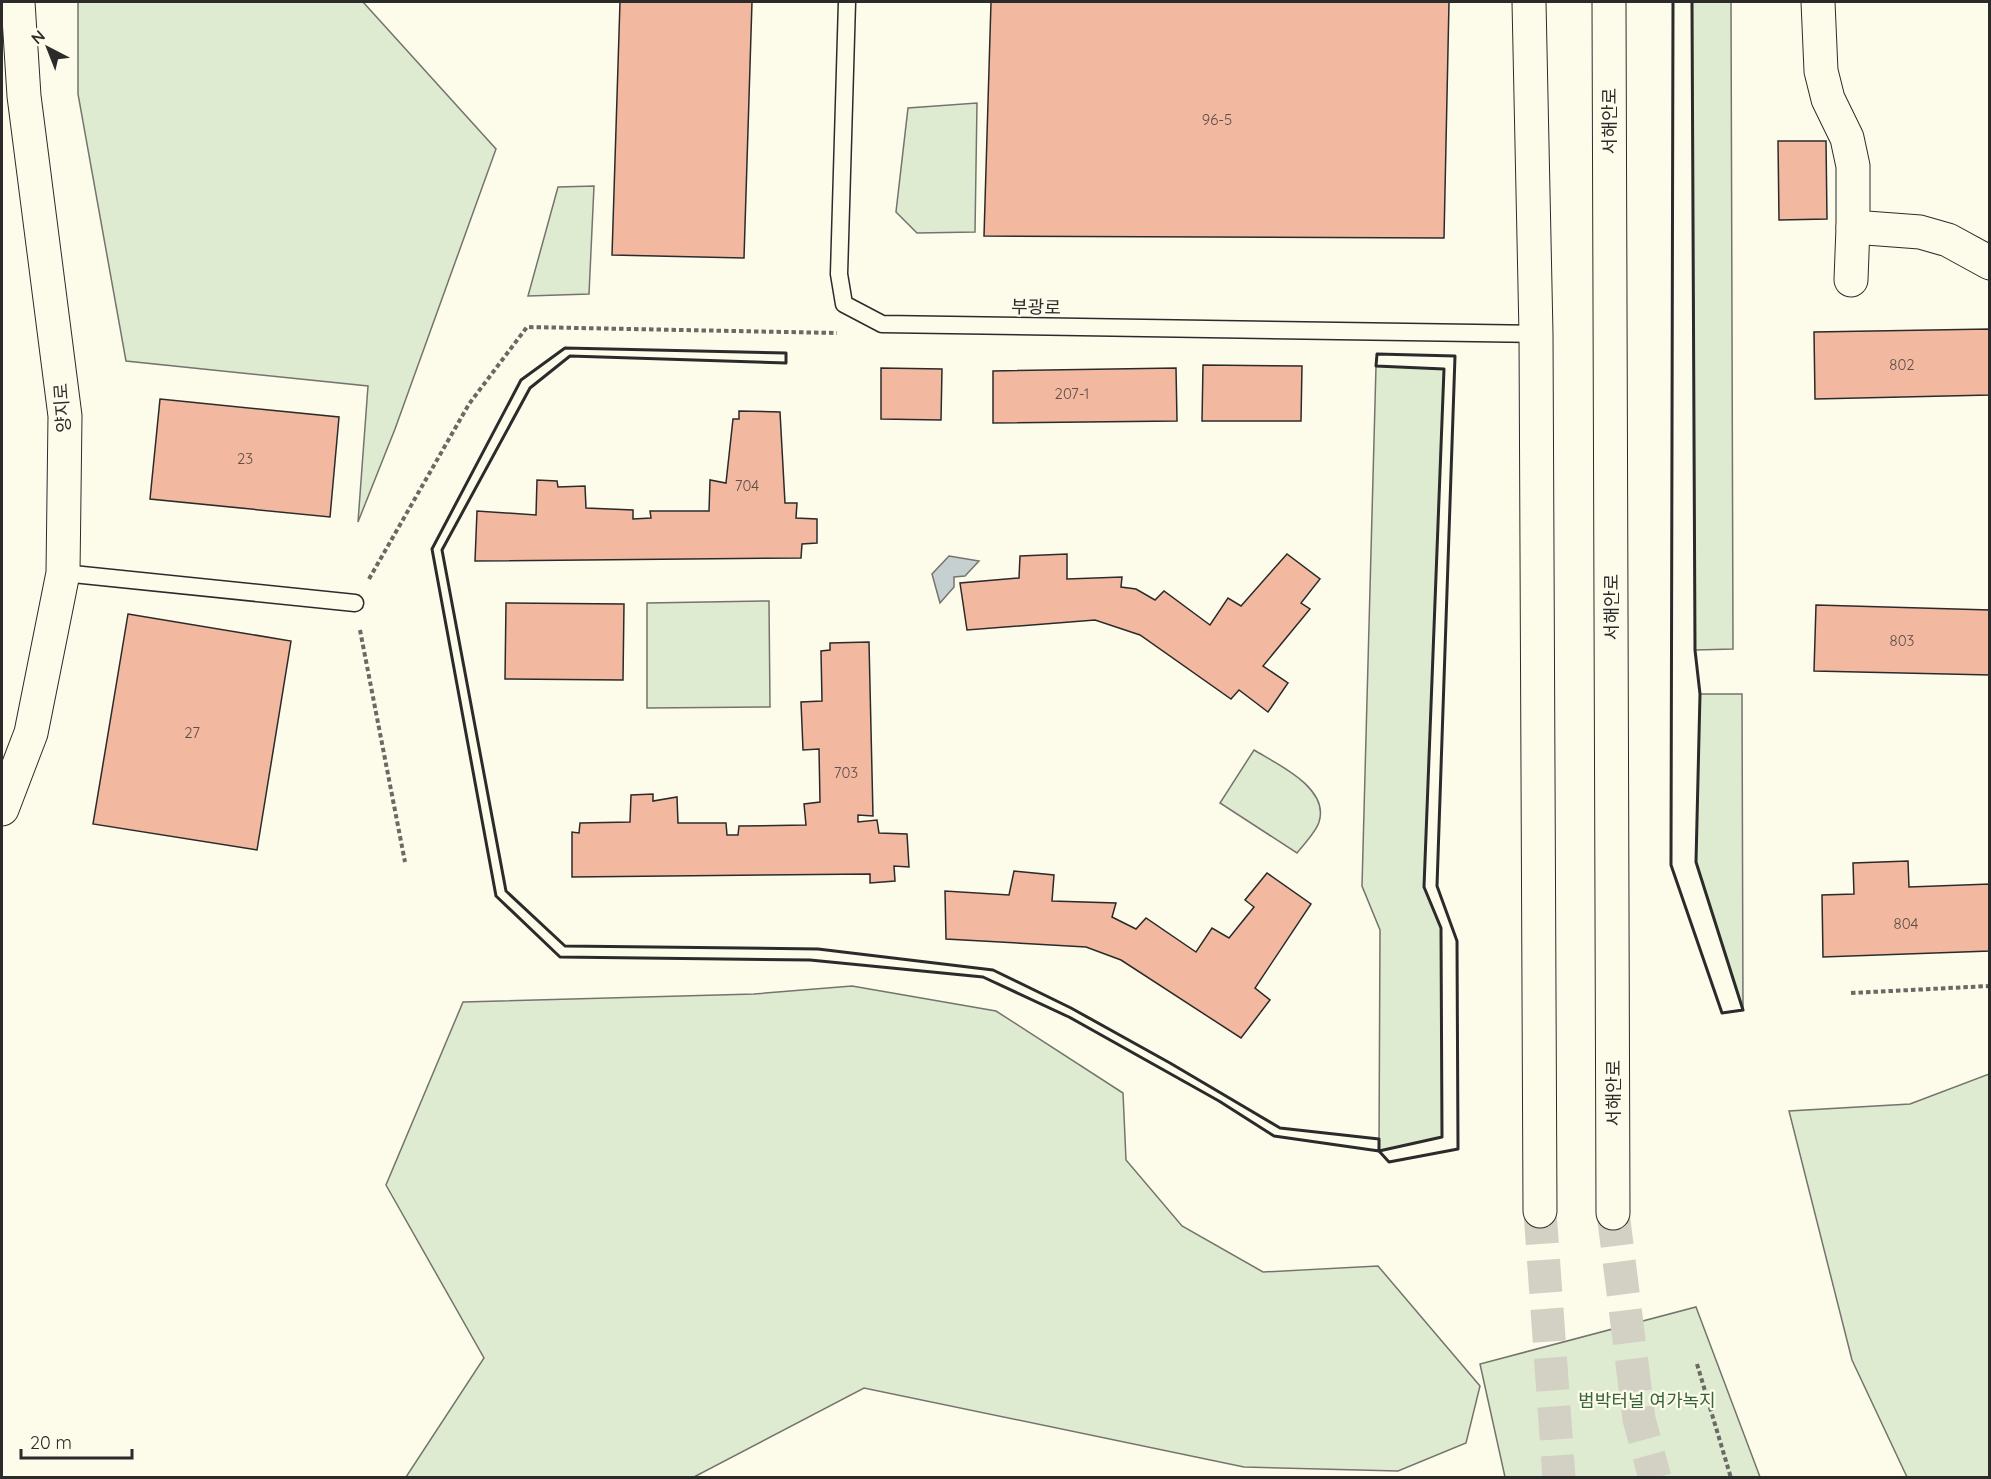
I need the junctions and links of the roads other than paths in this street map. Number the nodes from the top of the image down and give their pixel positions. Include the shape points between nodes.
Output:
1 (18, 2) edge
2 (847, 2) edge
3 (1529, 2) edge
4 (1609, 2) edge
5 (1818, 2) edge
6 (13, 96) edge
7 (1853, 227) junction
8 (1989, 263) edge
9 (1851, 280) dead end
10 (1536, 334) junction
11 (63, 573) junction
12 (355, 603) road end
13 (2, 809) edge
14 (1540, 1211) tunnel mouth
15 (1613, 1213) tunnel mouth

1 - 6 main road, 양지로
2 - 10 lane, 부광로 via 839,274 844,304 882,324
3 - 10 main road
4 - 15 main road, 서해안로
5 - 7 main road via 1821,71 1828,99 1847,138 1853,166
6 - 11 main road, 양지로 via 65,416
7 - 8 main road via 1948,240
7 - 9 main road
10 - 14 main road
11 - 12 lane
11 - 13 main road, 양지로 via 31,733

